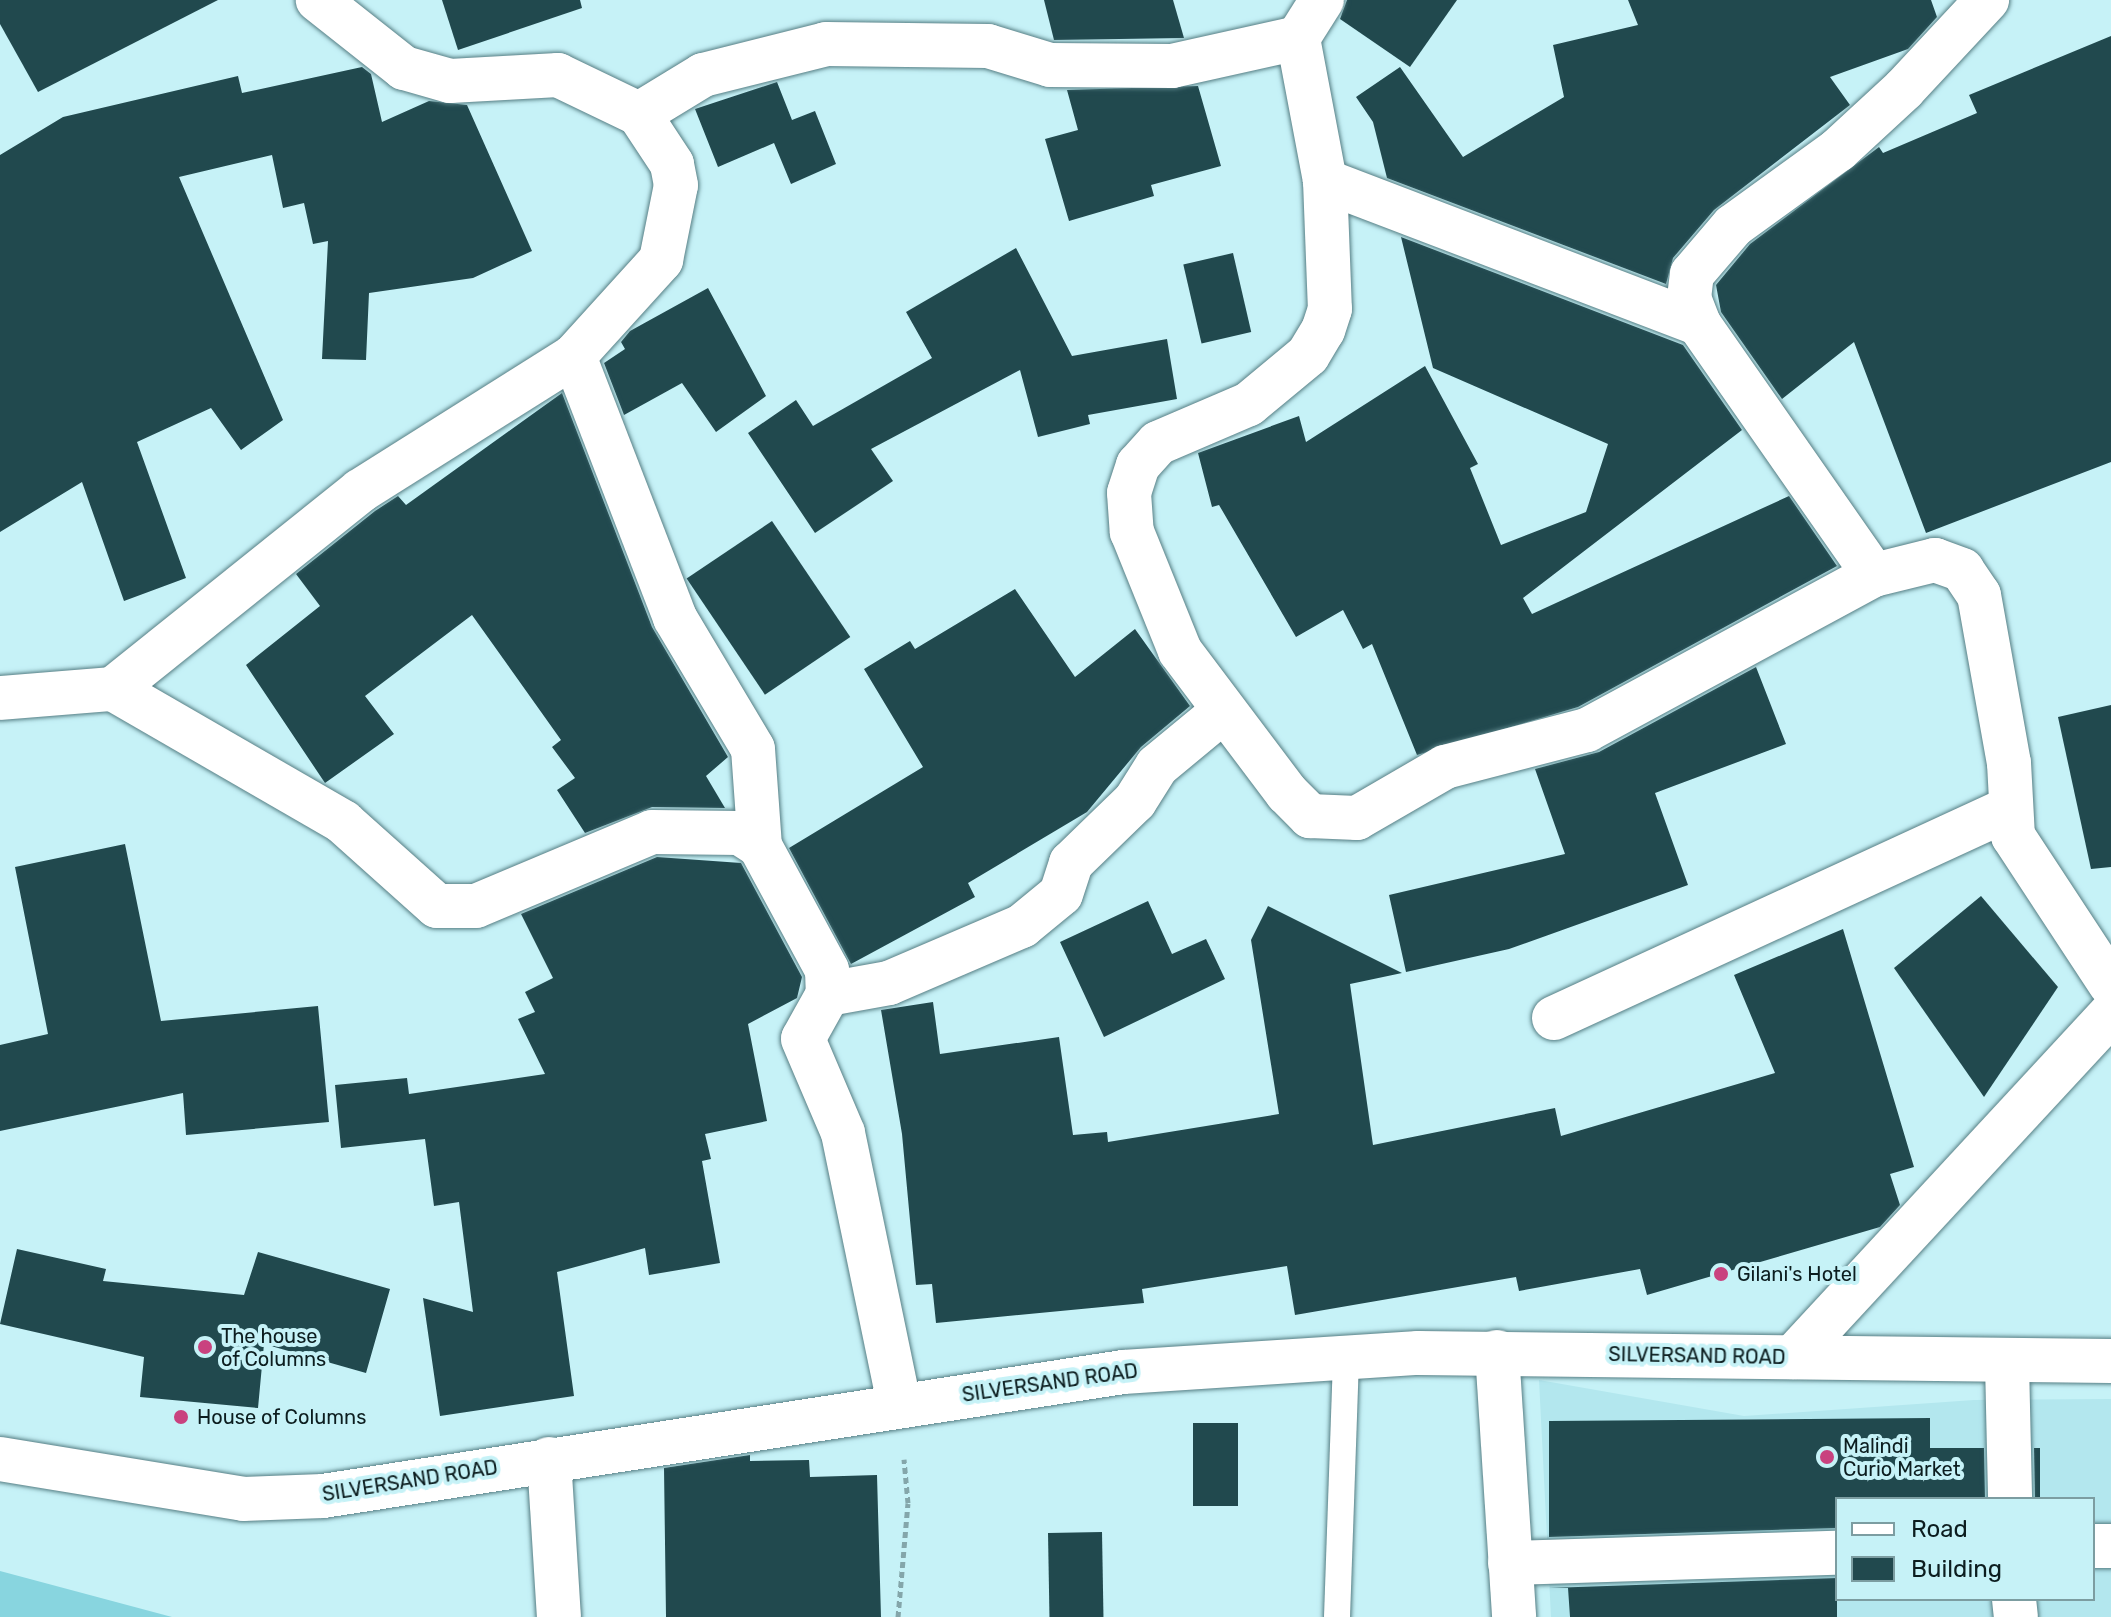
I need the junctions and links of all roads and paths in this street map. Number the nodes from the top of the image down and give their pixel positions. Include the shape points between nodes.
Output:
1 (318, 0) edge
2 (1322, 0) edge
3 (1987, 0) edge
4 (1298, 38) junction
5 (639, 114) junction
6 (1325, 181) junction
7 (1699, 324) junction
8 (574, 356) junction
9 (1874, 575) junction
10 (113, 689) junction
11 (0, 698) edge
12 (1221, 713) junction
13 (2008, 809) junction
14 (760, 846) junction
15 (2111, 985) edge
16 (828, 994) junction
17 (2111, 1014) edge
18 (1554, 1018) dead end
19 (1497, 1352) junction
20 (1346, 1356) junction
21 (1793, 1357) junction
22 (2111, 1361) edge
23 (2007, 1363) junction
24 (899, 1404) junction
25 (0, 1459) edge
26 (549, 1459) junction
27 (2010, 1497) edge
28 (1835, 1553) edge
29 (1510, 1563) junction
30 (559, 1617) edge
31 (898, 1617) edge
32 (1337, 1617) edge
33 (1514, 1617) edge

1 - 5 street via 404,68 450,81 558,75
2 - 4 street
3 - 7 street via 1838,150 1704,256 1689,298
4 - 5 street via 1139,69 1050,65 988,46 826,44 703,75
4 - 6 street
5 - 8 street via 672,164 670,231 651,278
6 - 7 street
6 - 12 street via 1330,309 1308,355 1249,404 1158,443 1138,465 1129,493 1132,532 1151,590
7 - 9 street
8 - 10 street via 360,491
8 - 14 street via 675,618 753,749
9 - 12 street via 1587,730 1445,767 1357,818 1310,816
9 - 13 street via 1935,560 1962,570 1979,595 2009,763
10 - 11 street
10 - 14 street via 343,822 437,906 476,906 652,832 740,833
12 - 16 street via 1157,766 1135,801 1071,863 1061,894 1022,926 889,983
13 - 15 street via 2027,865
13 - 18 street
14 - 16 street via 818,946
16 - 24 street via 803,1039 843,1133
17 - 21 street
19 - 20 street, SILVERSAND ROAD
19 - 21 street, SILVERSAND ROAD
19 - 29 street
20 - 24 street, SILVERSAND ROAD via 1123,1372
20 - 32 lane
21 - 23 street, SILVERSAND ROAD
22 - 23 street, SILVERSAND ROAD
23 - 27 street
24 - 26 street, SILVERSAND ROAD
24 - 31 path via 908,1503
25 - 26 street, SILVERSAND ROAD via 243,1499 323,1496
26 - 30 street
28 - 29 street
29 - 33 street

